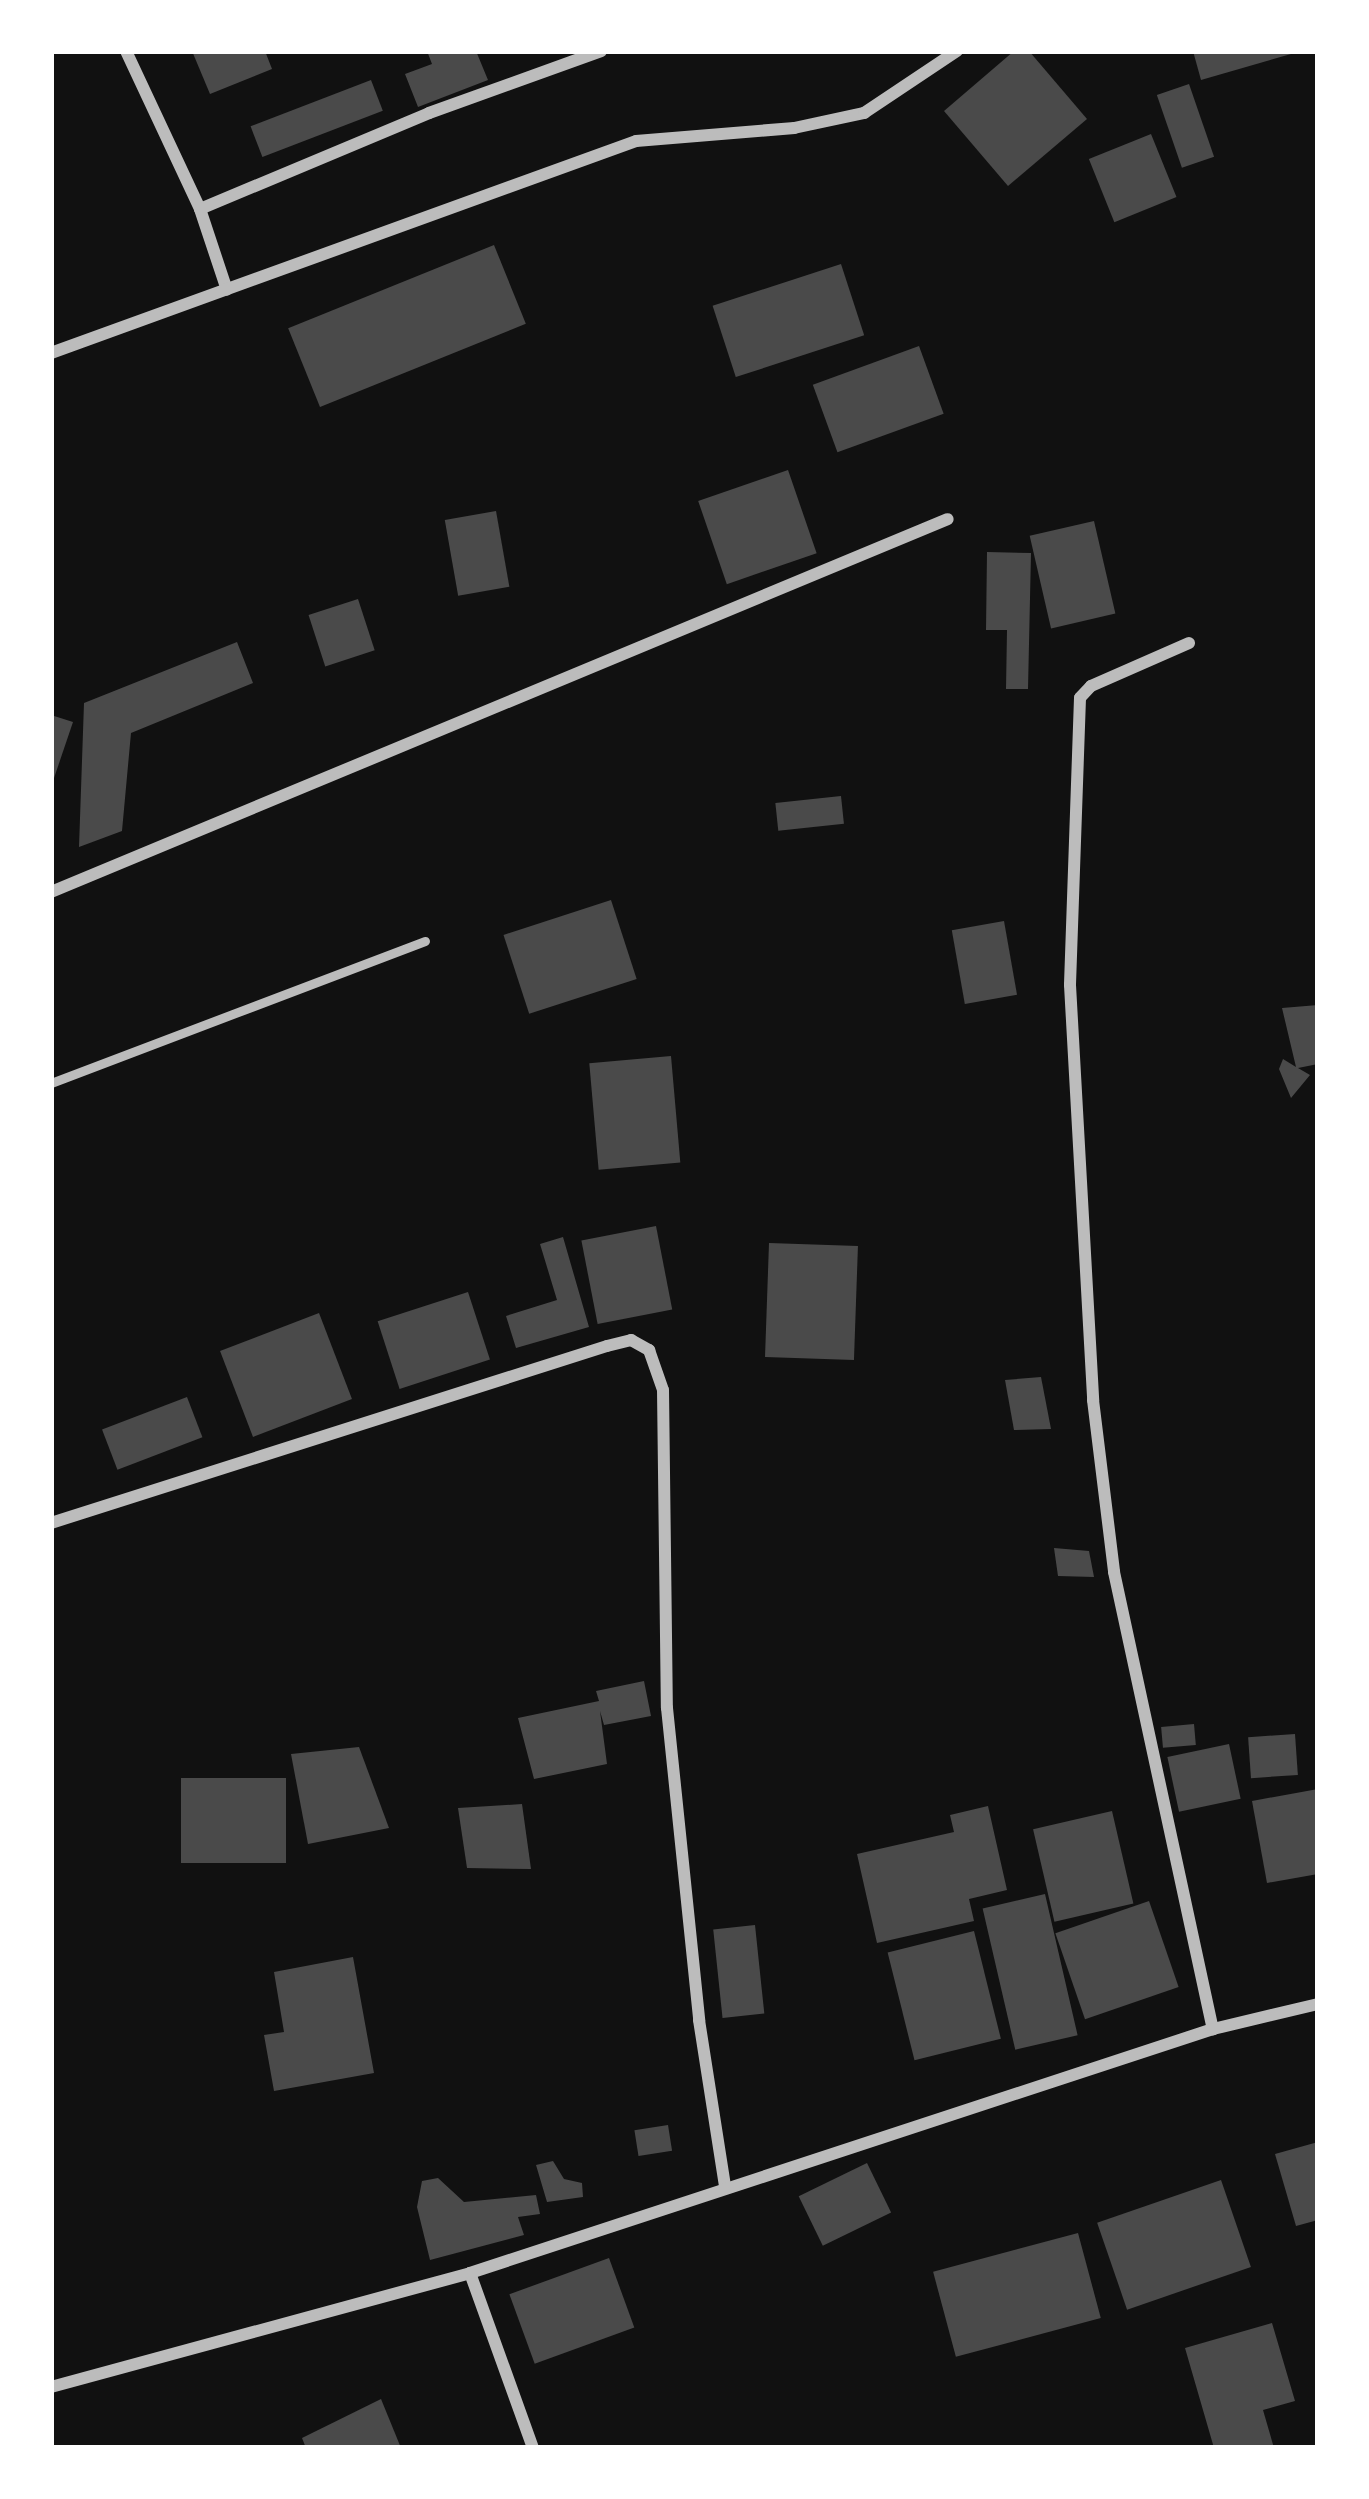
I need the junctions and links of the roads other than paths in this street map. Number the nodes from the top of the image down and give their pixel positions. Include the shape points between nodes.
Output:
1 (126, 51) edge
2 (601, 51) edge
3 (958, 51) edge
4 (200, 209) junction
5 (226, 290) junction
6 (51, 352) edge
7 (948, 519) dead end
8 (1189, 643) dead end
9 (51, 892) edge
10 (424, 941) dead end
11 (51, 1083) edge
12 (51, 1523) edge
13 (1318, 2004) edge
14 (1213, 2029) junction
15 (725, 2186) junction
16 (470, 2272) junction
17 (51, 2387) edge
18 (532, 2448) edge

1 - 4 street
2 - 4 street
3 - 5 street via 864,113 794,128 636,140
4 - 5 street
5 - 6 street
7 - 9 street
8 - 14 street via 1080,698 1070,985 1093,1400 1114,1572
10 - 11 lane
12 - 15 street via 607,1346 631,1340 649,1351 663,1390 667,1708
13 - 14 street
14 - 15 street
15 - 16 street
16 - 17 street
16 - 18 street

